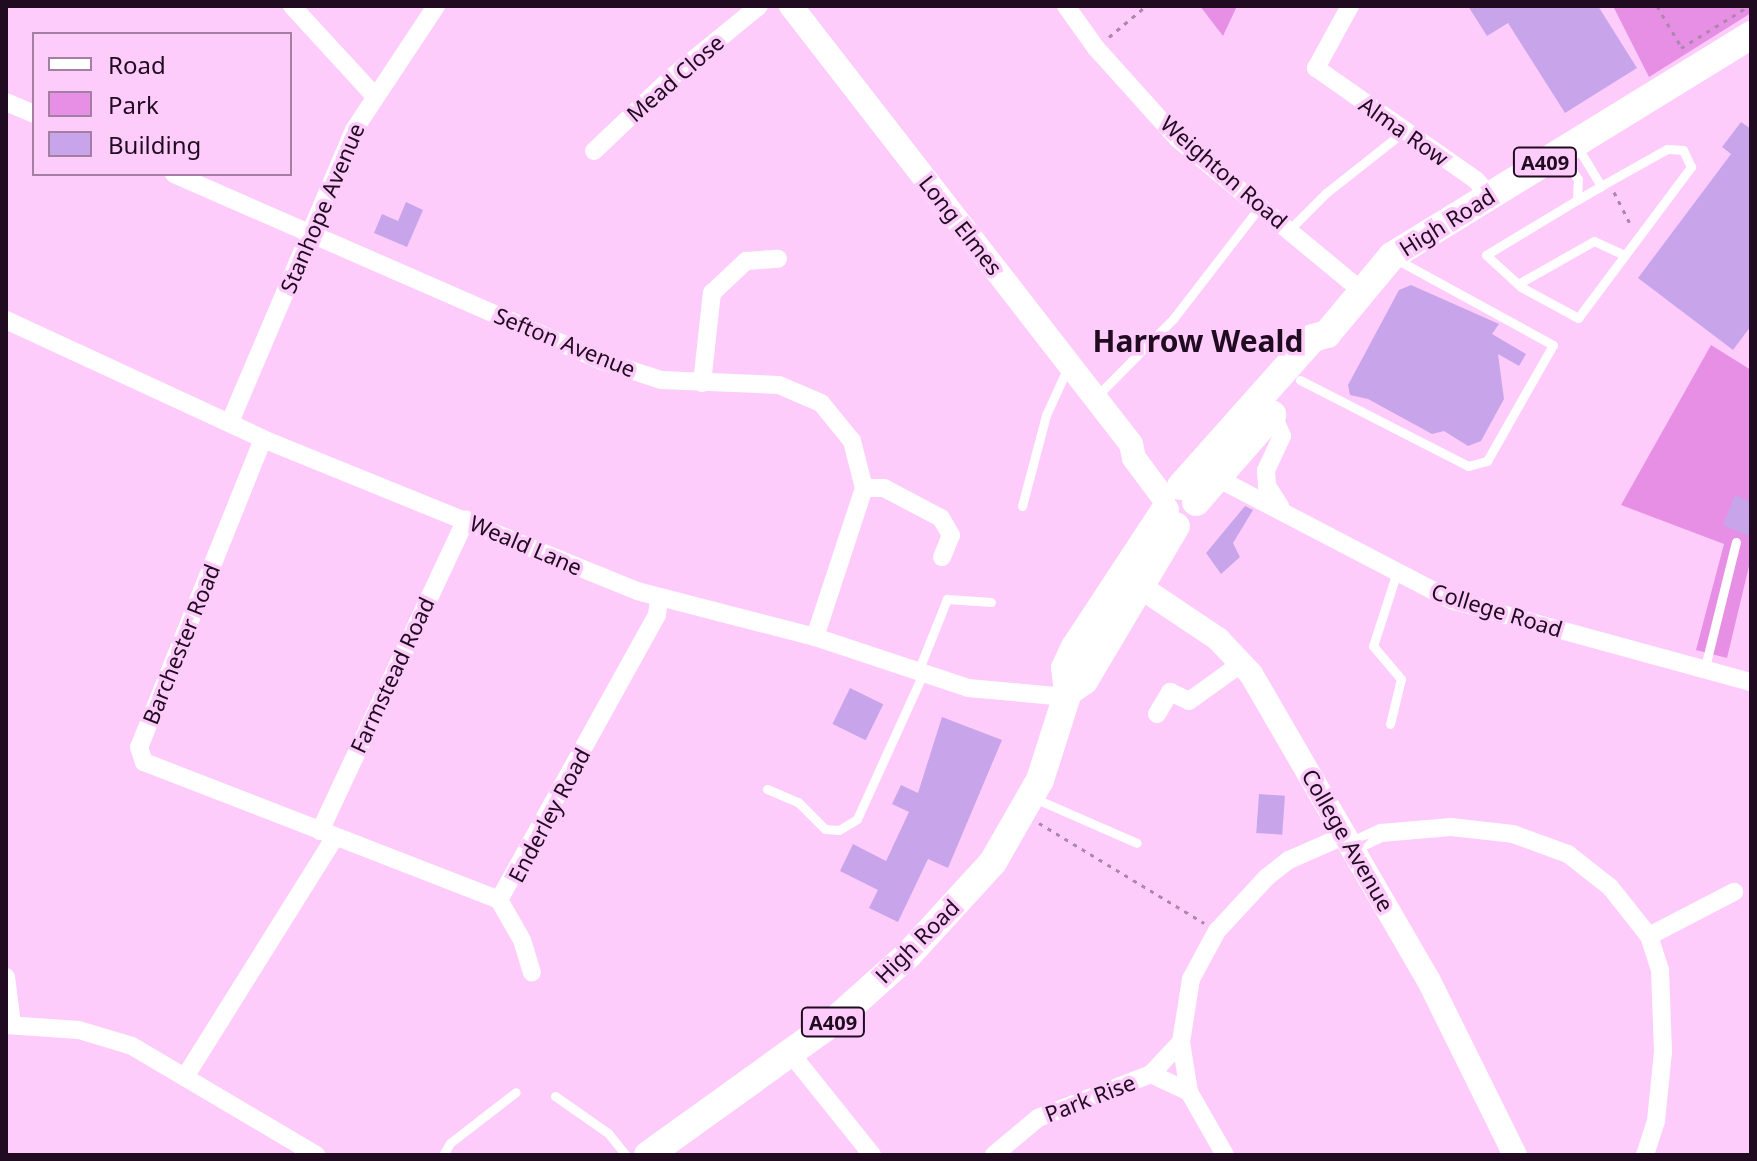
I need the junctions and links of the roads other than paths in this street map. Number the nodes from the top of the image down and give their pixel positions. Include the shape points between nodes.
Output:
1 (292, 6) edge
2 (436, 6) edge
3 (759, 6) edge
4 (791, 6) edge
5 (1066, 6) edge
6 (1350, 6) edge
7 (1751, 35) edge
8 (373, 94) junction
9 (6, 102) edge
10 (32, 113) edge
11 (1402, 133) junction
12 (1567, 148) junction
13 (594, 151) dead end
14 (179, 176) edge
15 (1601, 186) junction
16 (1489, 195) junction
17 (1577, 200) junction
18 (1261, 205) junction
19 (1290, 229) junction
20 (312, 233) junction
21 (1624, 255) junction
22 (1392, 256) junction
23 (778, 259) dead end
24 (1518, 284) junction
25 (1362, 291) junction
26 (6, 320) edge
27 (1327, 334) junction
28 (1070, 364) junction
29 (1300, 380) junction
30 (702, 383) junction
31 (1096, 397) junction
32 (1268, 406) junction
33 (230, 422) junction
34 (263, 439) junction
35 (1217, 478) junction
36 (864, 488) junction
37 (1177, 500) junction
38 (1022, 506) dead end
39 (1280, 506) junction
40 (466, 519) junction
41 (1736, 542) dead end
42 (942, 557) dead end
43 (1396, 575) junction
44 (1131, 580) junction
45 (659, 599) junction
46 (991, 602) dead end
47 (815, 637) junction
48 (1242, 663) junction
49 (1704, 671) junction
50 (920, 675) junction
51 (1751, 682) edge
52 (1068, 694) junction
53 (1157, 714) dead end
54 (1390, 724) dead end
55 (767, 789) dead end
56 (1027, 805) junction
57 (328, 834) junction
58 (1350, 840) junction
59 (1137, 843) dead end
60 (1734, 892) dead end
61 (499, 900) junction
62 (1649, 936) junction
63 (532, 972) dead end
64 (6, 977) edge
65 (9, 1024) edge
66 (1181, 1042) junction
67 (792, 1055) junction
68 (1151, 1074) junction
69 (185, 1077) junction
70 (516, 1092) dead end
71 (1189, 1092) junction
72 (555, 1096) dead end
73 (316, 1155) edge
74 (443, 1155) edge
75 (626, 1155) edge
76 (648, 1155) edge
77 (872, 1155) edge
78 (994, 1155) edge
79 (1225, 1155) edge
80 (1515, 1155) edge
81 (1645, 1155) edge

1 - 8 street
2 - 8 street, Stanhope Avenue
3 - 13 street, Mead Close via 672,77
4 - 28 street, Long Elmes
5 - 18 street, Weighton Road via 1096,48 1178,139
6 - 11 street, Alma Row via 1316,68
7 - 12 main road, High Road / A409 via 1688,58
8 - 20 street, Stanhope Avenue
9 - 10 street
11 - 16 street, Alma Row via 1476,180
11 - 19 lane
12 - 15 lane
12 - 16 main road, High Road / A409
12 - 17 lane via 1578,179
14 - 20 street, Sefton Avenue
15 - 17 lane
15 - 21 lane via 1667,149 1683,150 1689,158 1684,178
16 - 22 main road, High Road / A409
17 - 24 lane via 1486,255
18 - 19 street, Weighton Road
18 - 31 lane via 1173,319
19 - 25 street, Weighton Road
20 - 30 street, Sefton Avenue via 603,361 661,380
20 - 33 street, Stanhope Avenue
21 - 24 lane via 1594,241
21 - 24 lane via 1578,318
22 - 25 main road, High Road / A409
22 - 29 lane via 1553,345 1487,461 1468,466
23 - 30 street via 746,261 712,293
25 - 27 main road, High Road / A409
26 - 33 street, Weald Lane
27 - 29 main road, High Road / A409 via 1326,348
27 - 32 main road, High Road / A409 via 1313,338
28 - 31 street, Long Elmes
28 - 38 lane via 1046,415
29 - 32 main road, High Road / A409
30 - 36 street, Sefton Avenue via 779,385 821,403 852,441
31 - 37 street, Long Elmes via 1131,444 1134,458
32 - 35 main road, High Road / A409
32 - 37 main road, High Road / A409
32 - 39 street via 1282,436 1266,471 1267,486
33 - 34 street, Weald Lane
34 - 40 street, Weald Lane
34 - 57 street, Barchester Road via 139,747 144,762
35 - 37 main road, High Road / A409
35 - 39 street, College Road
36 - 42 street via 884,488 941,518 951,535
36 - 47 street
37 - 44 main road, High Road / A409
39 - 43 street, College Road
40 - 45 street, Weald Lane
40 - 57 street, Farmstead Road
41 - 49 lane
43 - 49 street, College Road via 1451,600
43 - 54 lane via 1373,646 1401,679
44 - 48 street, College Avenue via 1218,639
44 - 52 main road, High Road / A409 via 1070,657 1065,668
45 - 47 street, Weald Lane via 686,600
45 - 61 street, Enderley Road via 657,615
46 - 50 lane via 947,599
47 - 50 street, Weald Lane
48 - 53 street via 1189,701 1170,692
48 - 58 street, College Avenue
49 - 51 street, College Road
50 - 52 street, Weald Lane via 968,688
50 - 55 lane via 857,819 839,830 825,829 798,802
52 - 56 main road, High Road / A409
56 - 59 lane
56 - 67 main road, High Road / A409 via 993,862 909,954
57 - 61 street, Enderley Road
57 - 69 street, Farmstead Road
58 - 62 street via 1451,827 1513,834 1568,854 1610,887
58 - 66 street via 1289,860 1217,931 1191,979
58 - 80 street, College Avenue via 1428,979
60 - 62 street
61 - 63 street via 522,940
62 - 81 street via 1660,970 1663,1052 1656,1121
64 - 65 street
65 - 69 street via 92,1034 132,1046
66 - 68 street, Park Rise
66 - 71 street
67 - 76 main road, High Road / A409
67 - 77 street
68 - 71 street, Park Rise
68 - 78 street, Park Rise via 1038,1118
69 - 73 street
70 - 74 lane via 450,1143
71 - 79 street
72 - 75 lane via 608,1133

